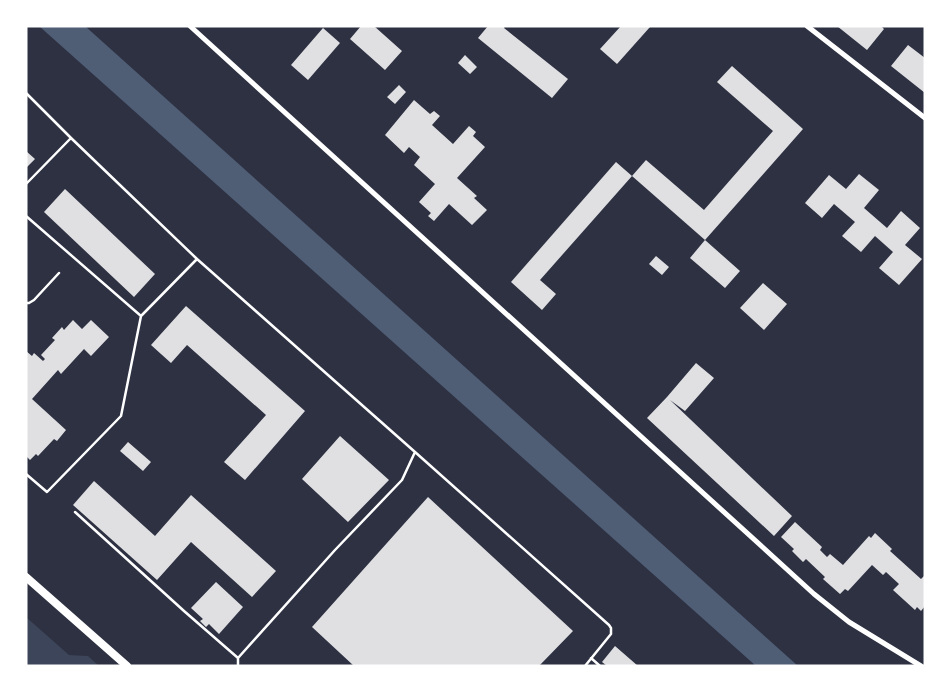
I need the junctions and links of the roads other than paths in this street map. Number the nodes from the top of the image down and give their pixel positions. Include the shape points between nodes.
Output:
1 (190, 26) edge
2 (807, 26) edge
3 (26, 93) edge
4 (925, 118) edge
5 (71, 138) junction
6 (26, 184) edge
7 (26, 216) edge
8 (197, 259) junction
9 (59, 273) dead end
10 (26, 302) edge
11 (141, 316) junction
12 (415, 452) junction
13 (26, 474) edge
14 (75, 512) dead end
15 (26, 577) edge
16 (238, 658) junction
17 (591, 658) junction
18 (126, 666) edge
19 (238, 666) edge
20 (585, 666) edge
21 (600, 666) edge
22 (921, 666) edge

1 - 22 street via 814,594 850,622
2 - 4 street
3 - 5 lane
5 - 6 lane
5 - 8 lane
7 - 11 lane
8 - 11 lane
8 - 12 lane
9 - 10 lane via 34,300
11 - 13 lane via 121,416 47,492
12 - 16 lane via 402,480
12 - 17 lane via 611,628 611,634
14 - 16 lane
15 - 18 main road
16 - 19 lane
17 - 20 lane
17 - 21 lane

